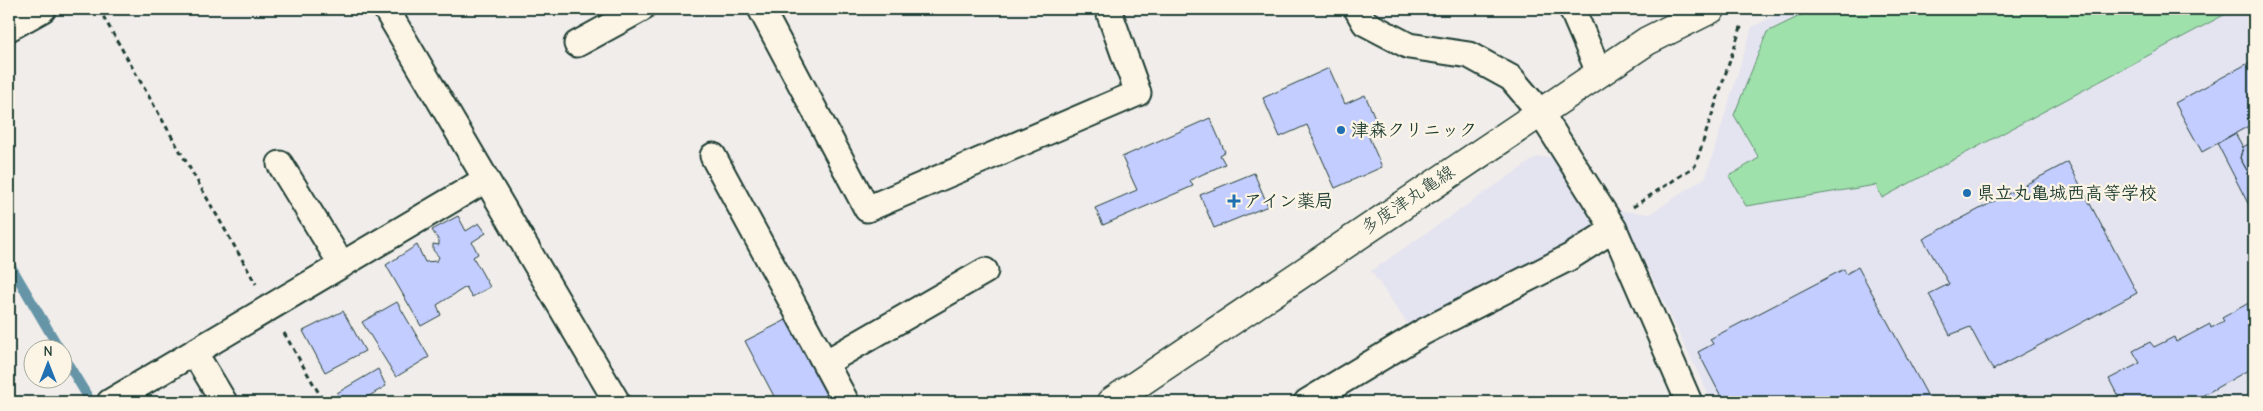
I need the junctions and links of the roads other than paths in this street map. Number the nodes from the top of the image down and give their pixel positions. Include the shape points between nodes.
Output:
1 (43, 9) edge
2 (386, 9) edge
3 (641, 9) edge
4 (760, 9) edge
5 (1108, 9) edge
6 (1357, 9) edge
7 (1572, 9) edge
8 (1711, 9) edge
9 (9, 28) edge
10 (577, 44) dead end
11 (1599, 72) junction
12 (1540, 112) junction
13 (713, 156) dead end
14 (280, 164) dead end
15 (485, 180) junction
16 (1612, 226) junction
17 (342, 265) junction
18 (985, 271) dead end
19 (194, 352) junction
20 (825, 363) junction
21 (1343, 393) edge
22 (1123, 399) edge
23 (110, 402) edge
24 (224, 402) edge
25 (618, 402) edge
26 (846, 402) edge
27 (1307, 402) edge
28 (1689, 402) edge

1 - 9 street
2 - 15 street
3 - 10 street
4 - 5 street via 867,209 1138,93
6 - 12 street via 1365,23 1409,46 1469,55 1511,78
7 - 11 street
8 - 11 main road, 多度津丸亀線 via 1647,41
11 - 12 main road, 多度津丸亀線
12 - 16 street
12 - 22 main road, 多度津丸亀線
13 - 20 street
14 - 17 street
15 - 17 street
15 - 25 street
16 - 21 street via 1570,257 1423,332
16 - 28 street
17 - 19 street
18 - 20 street
19 - 23 street
19 - 24 street
20 - 26 street
21 - 27 street

